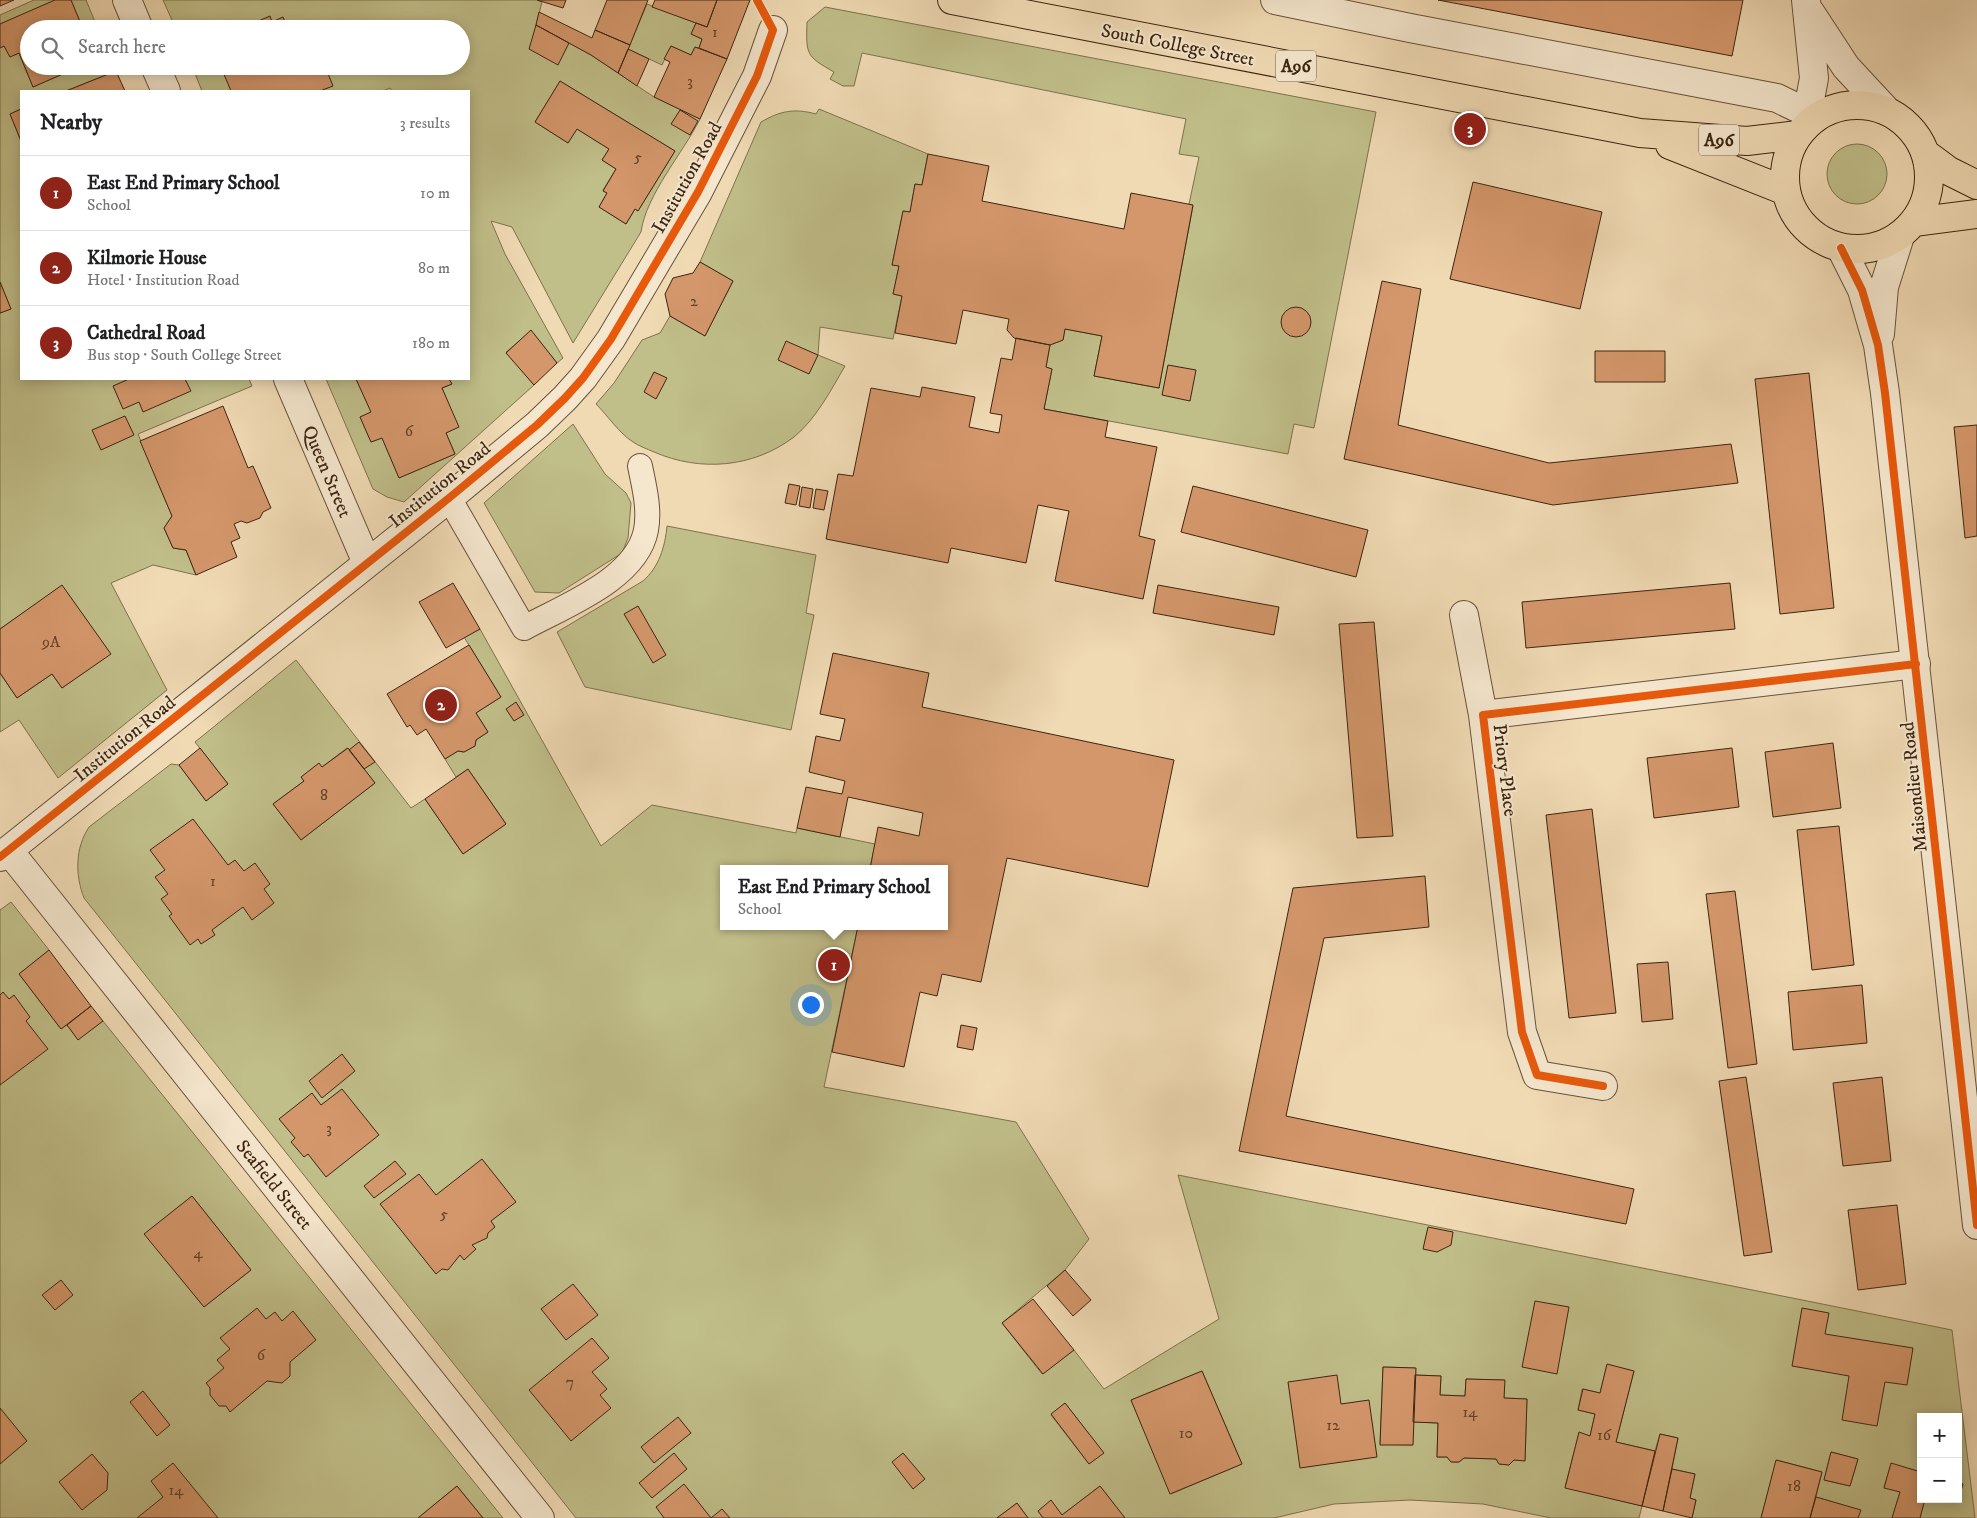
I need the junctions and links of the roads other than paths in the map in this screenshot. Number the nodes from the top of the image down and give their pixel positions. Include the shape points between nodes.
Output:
1 (127, 0) edge
2 (952, 0) edge
3 (1275, 0) edge
4 (989, 4) edge
5 (1807, 4) edge
6 (135, 20) edge
7 (773, 30) dead end
8 (159, 75) edge
9 (166, 90) edge
10 (1885, 109) junction
11 (1804, 125) junction
12 (1640, 133) junction
13 (1926, 154) junction
14 (1977, 185) edge
15 (1786, 190) junction
16 (1977, 214) edge
17 (1907, 229) junction
18 (1841, 248) junction
19 (1878, 345) junction
20 (288, 380) edge
21 (640, 466) dead end
22 (449, 498) junction
23 (367, 563) junction
24 (1464, 615) dead end
25 (1916, 664) junction
26 (1483, 715) junction
27 (4, 854) edge
28 (1603, 1086) dead end
29 (1977, 1225) edge
30 (540, 1518) edge

1 - 6 street
2 - 4 highway, South College Street / A96
3 - 11 street via 1777,98
4 - 12 highway, South College Street / A96
5 - 10 street via 1846,67
5 - 11 street via 1814,78
7 - 22 street, Institution Road via 757,76 736,120 698,192 611,338 565,398
8 - 9 street
10 - 11 highway, A96 via 1868,104 1834,108
10 - 13 highway, A96 via 1910,127
11 - 12 highway, A96 via 1747,142
11 - 15 highway, A96 via 1789,152
12 - 15 highway, A96
13 - 14 highway, A96 via 1949,171
13 - 17 highway, A96 via 1930,177 1926,201
15 - 18 highway, A96 via 1793,210 1805,227 1821,240
16 - 17 highway, A96
17 - 18 highway, A96 via 1878,246
17 - 19 street via 1884,287
18 - 19 street via 1862,290
19 - 25 street, Maisondieu Road
20 - 23 street, Queen Street
21 - 22 lane via 646,497 646,530 639,551 627,567 612,578 524,628
22 - 23 street, Institution Road
23 - 27 street, Institution Road
24 - 26 street, Priory Place
25 - 26 street, Priory Place
25 - 29 street, Maisondieu Road
26 - 28 street, Priory Place via 1522,1032 1537,1074
27 - 30 street, Seafield Street

